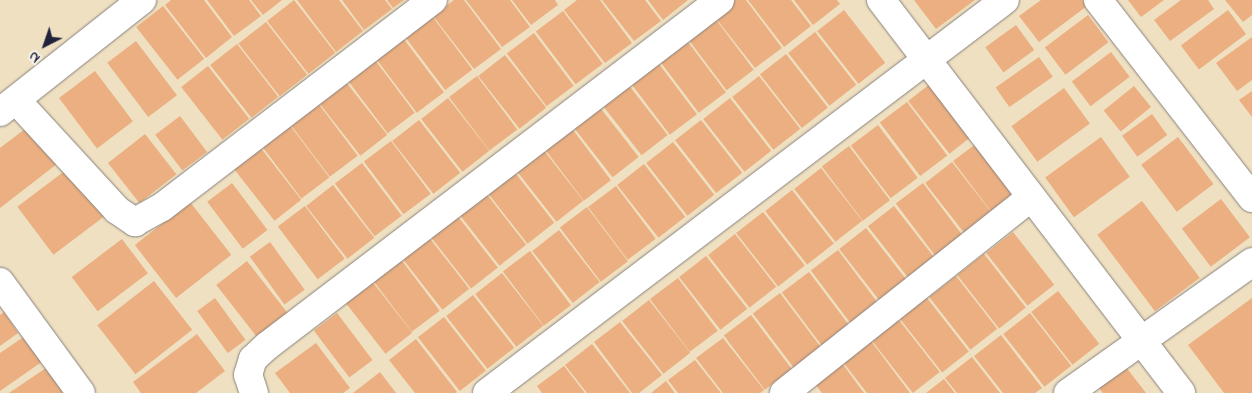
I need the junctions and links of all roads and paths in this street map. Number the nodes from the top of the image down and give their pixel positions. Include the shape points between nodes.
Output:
1 (142, 0) edge
2 (433, 0) edge
3 (720, 0) edge
4 (881, 0) edge
5 (1005, 0) edge
6 (1098, 0) edge
7 (927, 61) junction
8 (8, 106) edge
9 (1031, 197) junction
10 (1252, 198) edge
11 (1252, 262) edge
12 (0, 282) edge
13 (1141, 339) junction
14 (81, 393) edge
15 (254, 393) edge
16 (487, 393) edge
17 (784, 393) edge
18 (1068, 393) edge
19 (1181, 393) edge

1 - 8 street
2 - 8 street via 162,207 135,222 117,210
3 - 15 street via 267,346 253,360 248,375
4 - 7 street
5 - 7 street
6 - 10 street
7 - 9 street
7 - 16 street
9 - 13 street
9 - 17 street
11 - 13 street
12 - 14 street
13 - 18 street
13 - 19 street

